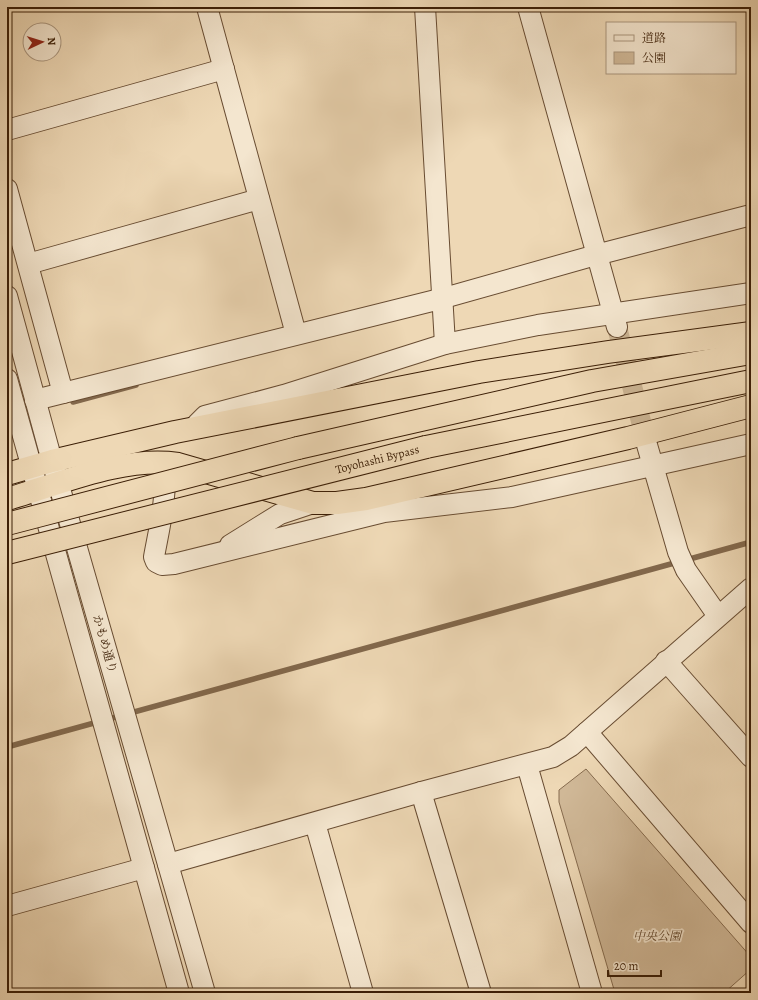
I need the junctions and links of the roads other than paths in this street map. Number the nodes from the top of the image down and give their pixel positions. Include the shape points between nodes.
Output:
1 (207, 7) edge
2 (424, 7) edge
3 (528, 7) edge
4 (224, 69) junction
5 (7, 130) edge
6 (7, 189) edge
7 (259, 199) junction
8 (751, 214) edge
9 (598, 260) junction
10 (28, 264) junction
11 (751, 293) edge
12 (7, 296) edge
13 (444, 298) junction
14 (615, 320) junction
15 (751, 333) edge
16 (296, 334) junction
17 (445, 344) junction
18 (751, 353) edge
19 (7, 378) edge
20 (751, 381) edge
21 (64, 393) junction
22 (35, 400) junction
23 (11, 406) edge
24 (751, 406) edge
25 (190, 430) junction
26 (751, 444) edge
27 (647, 445) tunnel mouth
28 (160, 461) junction
29 (41, 464) junction
30 (653, 466) junction
31 (7, 474) edge
32 (58, 484) junction
33 (38, 490) junction
34 (7, 499) edge
35 (313, 503) junction
36 (7, 524) edge
37 (7, 553) edge
38 (217, 553) junction
39 (751, 588) edge
40 (718, 616) junction
41 (666, 661) junction
42 (587, 732) junction
43 (751, 757) edge
44 (527, 765) junction
45 (421, 792) junction
46 (315, 823) junction
47 (168, 864) junction
48 (144, 868) junction
49 (7, 906) edge
50 (751, 922) edge
51 (179, 993) edge
52 (205, 993) edge
53 (363, 993) edge
54 (481, 993) edge
55 (592, 993) edge

1 - 4 street
2 - 13 street
3 - 9 street
4 - 5 street
4 - 7 street
6 - 10 street
7 - 10 street
7 - 16 street
8 - 9 street
9 - 13 street
9 - 14 street
10 - 21 street
11 - 14 street
12 - 22 street, かもめ通り
13 - 16 street
13 - 17 street
14 - 17 street via 538,324
15 - 25 highway via 479,372
16 - 21 street
17 - 25 street via 205,416
18 - 36 highway, bridge via 592,382 298,448
19 - 23 street, かもめ通り
20 - 37 highway, Toyohashi Bypass, bridge via 426,447
21 - 22 street
22 - 29 street, かもめ通り
23 - 29 street, かもめ通り
24 - 35 highway via 628,438 366,499
25 - 29 highway
26 - 30 street
27 - 30 street
28 - 32 highway via 139,462
28 - 35 highway
28 - 38 street via 165,475 154,557 156,562 162,565 174,564
29 - 31 highway
29 - 32 street, かもめ通り
29 - 33 street, かもめ通り
30 - 38 street via 512,497 384,512
30 - 40 street via 678,552 686,570
32 - 33 highway
32 - 47 street, かもめ通り
33 - 34 highway
33 - 48 street, かもめ通り
35 - 38 street via 280,514
39 - 40 street
40 - 41 street
41 - 42 street
41 - 43 street
42 - 44 street via 553,757
42 - 50 street
44 - 45 street
44 - 55 street
45 - 46 street
45 - 54 street
46 - 47 street
46 - 53 street
47 - 52 street, かもめ通り
48 - 49 street
48 - 51 street, かもめ通り

